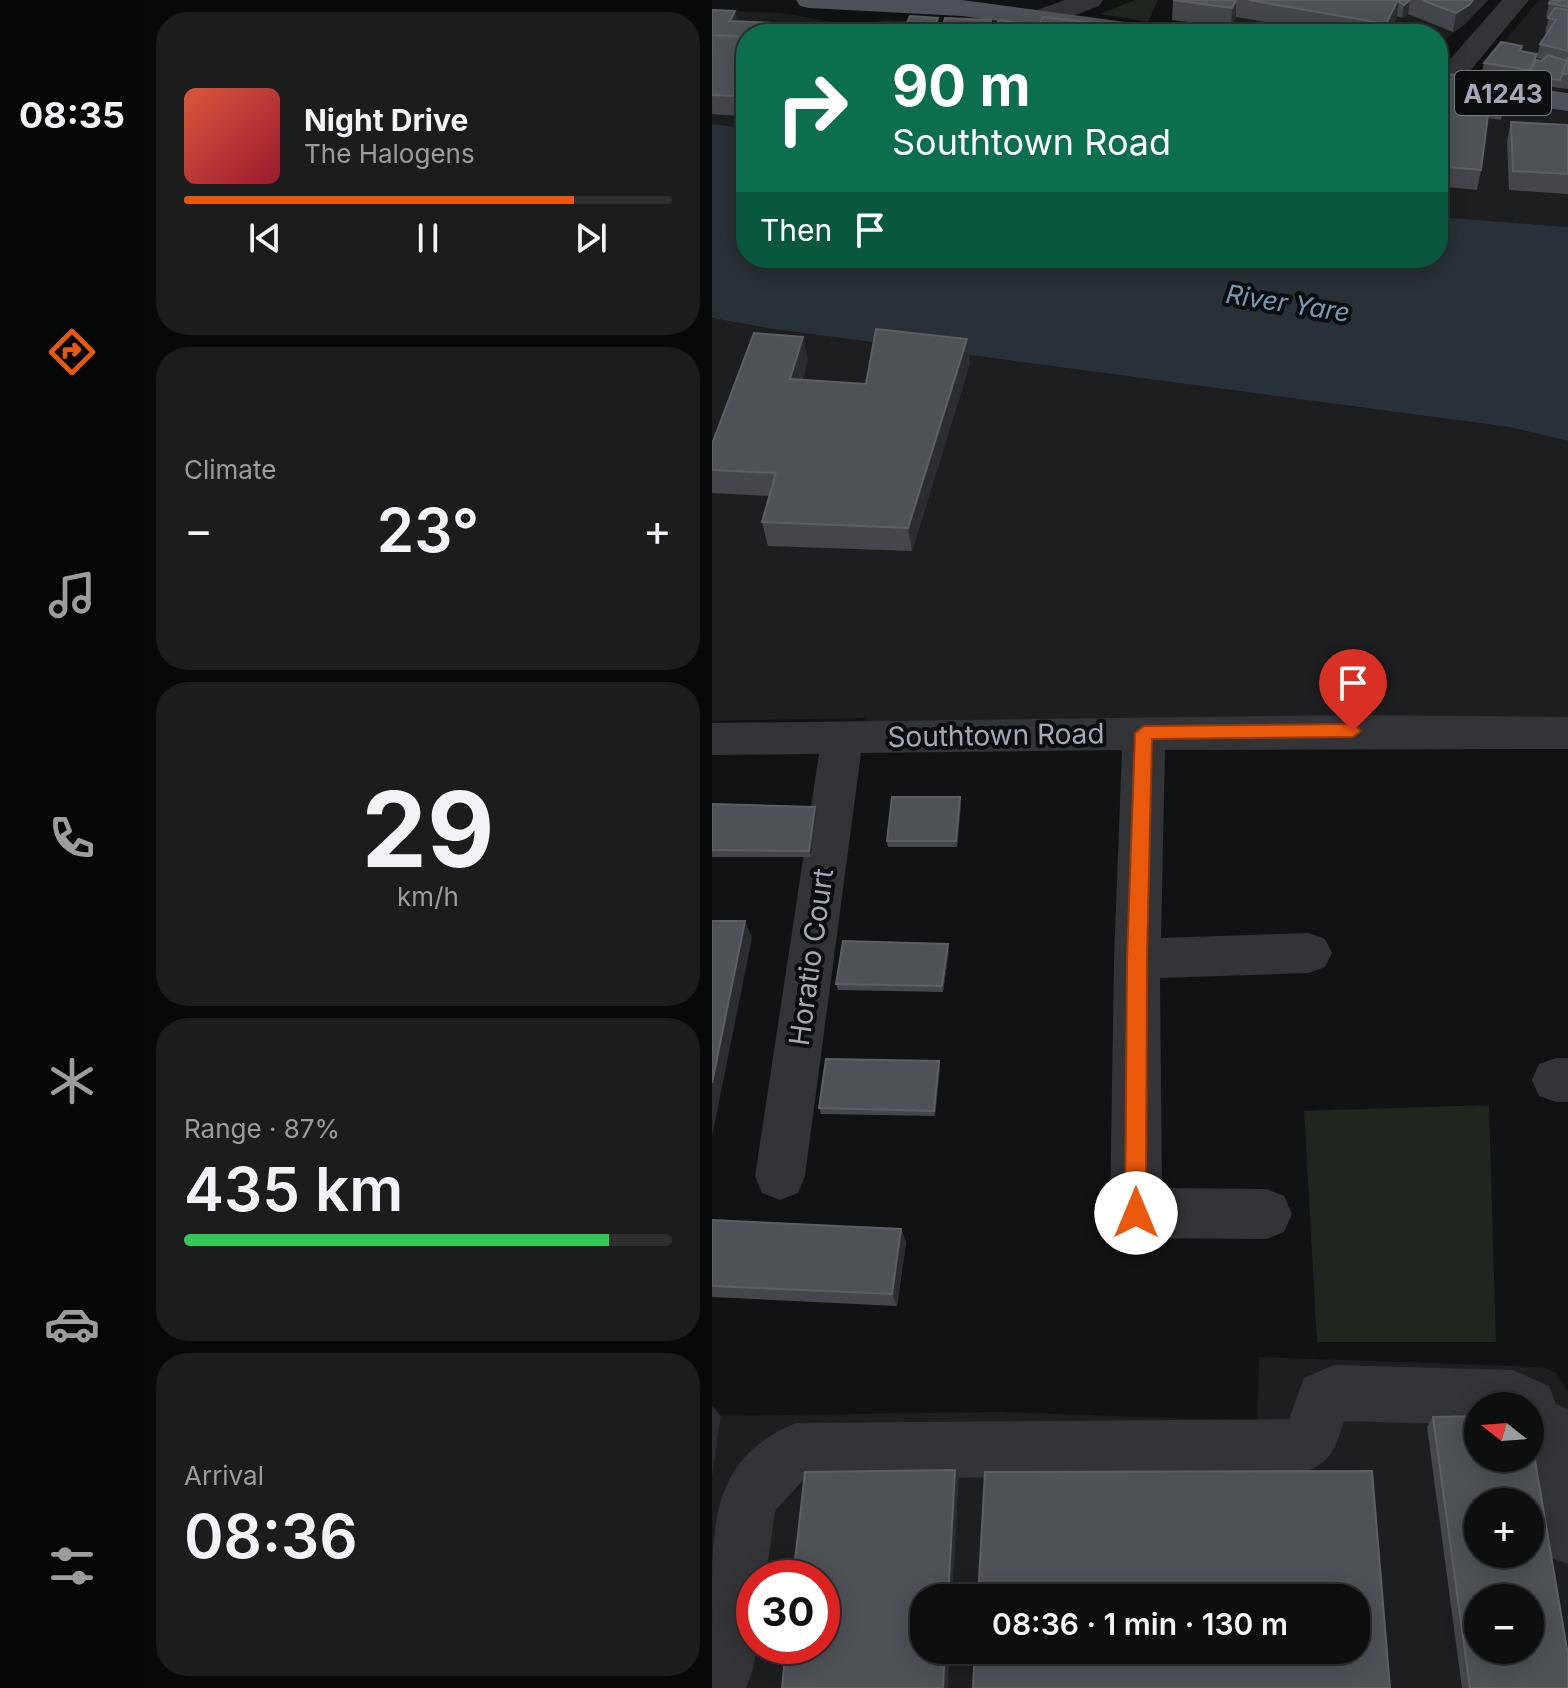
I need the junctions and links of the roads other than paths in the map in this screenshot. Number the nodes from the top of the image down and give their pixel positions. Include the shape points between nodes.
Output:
1 (809, 0) edge
2 (1090, 0) edge
3 (1516, 0) edge
4 (963, 4) edge
5 (1044, 17) junction
6 (1090, 24) edge
7 (1448, 76) edge
8 (1448, 85) edge
9 (1568, 102) edge
10 (1144, 733) junction
11 (1568, 733) edge
12 (842, 738) junction
13 (712, 739) edge
14 (1309, 953) dead end
15 (1137, 959) junction
16 (780, 1176) dead end
17 (1266, 1214) dead end
18 (1545, 1421) edge
19 (1568, 1535) edge
20 (715, 1688) edge

1 - 4 main road
2 - 5 street
3 - 7 street
4 - 5 main road
5 - 6 main road
8 - 9 main road, A1243
10 - 11 street, Southtown Road
10 - 12 street, Southtown Road
10 - 15 street
12 - 13 street, Southtown Road
12 - 16 street, Horatio Court
14 - 15 street
15 - 17 street via 1136,1213
18 - 19 street
18 - 20 street via 1513,1398 1334,1393 1324,1398 1311,1437 1299,1447 796,1451 772,1465 747,1503 723,1669

